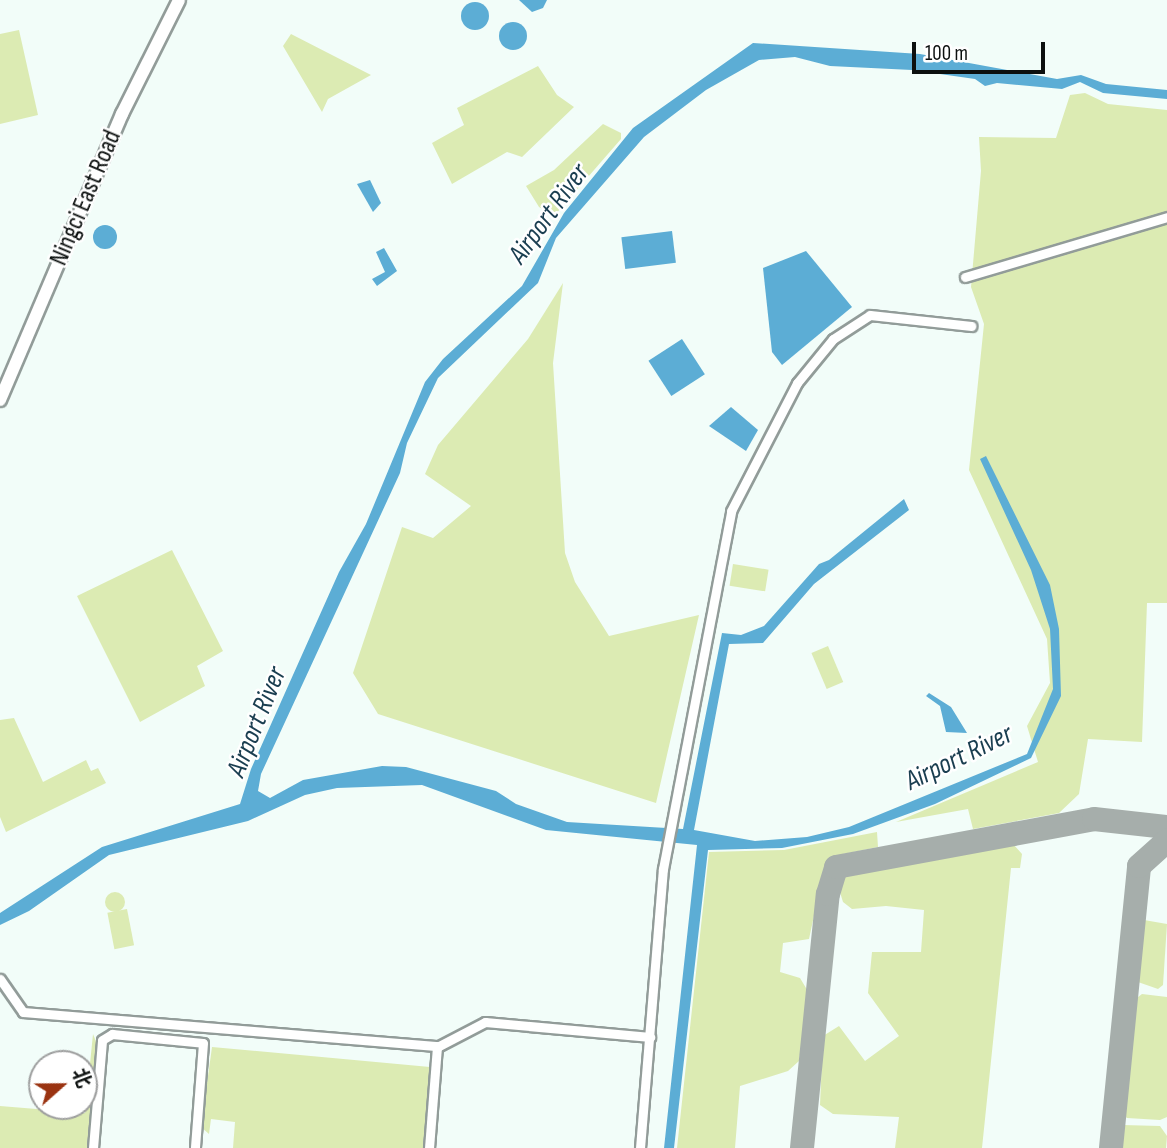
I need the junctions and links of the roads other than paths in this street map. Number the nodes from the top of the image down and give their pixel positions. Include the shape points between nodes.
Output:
1 (179, 0) edge
2 (1167, 217) edge
3 (965, 277) dead end
4 (971, 326) dead end
5 (0, 400) edge
6 (0, 979) edge
7 (650, 1037) junction
8 (437, 1046) junction
9 (93, 1148) edge
10 (195, 1148) edge
11 (429, 1148) edge
12 (640, 1148) edge

1 - 5 main road, Ningci East Road via 122,114
2 - 3 street
4 - 7 street via 870,315 833,339 797,383 731,511 663,869
6 - 8 street via 23,1012
7 - 8 street via 485,1023
7 - 12 street
8 - 11 street
9 - 10 street via 102,1040 112,1034 203,1043

